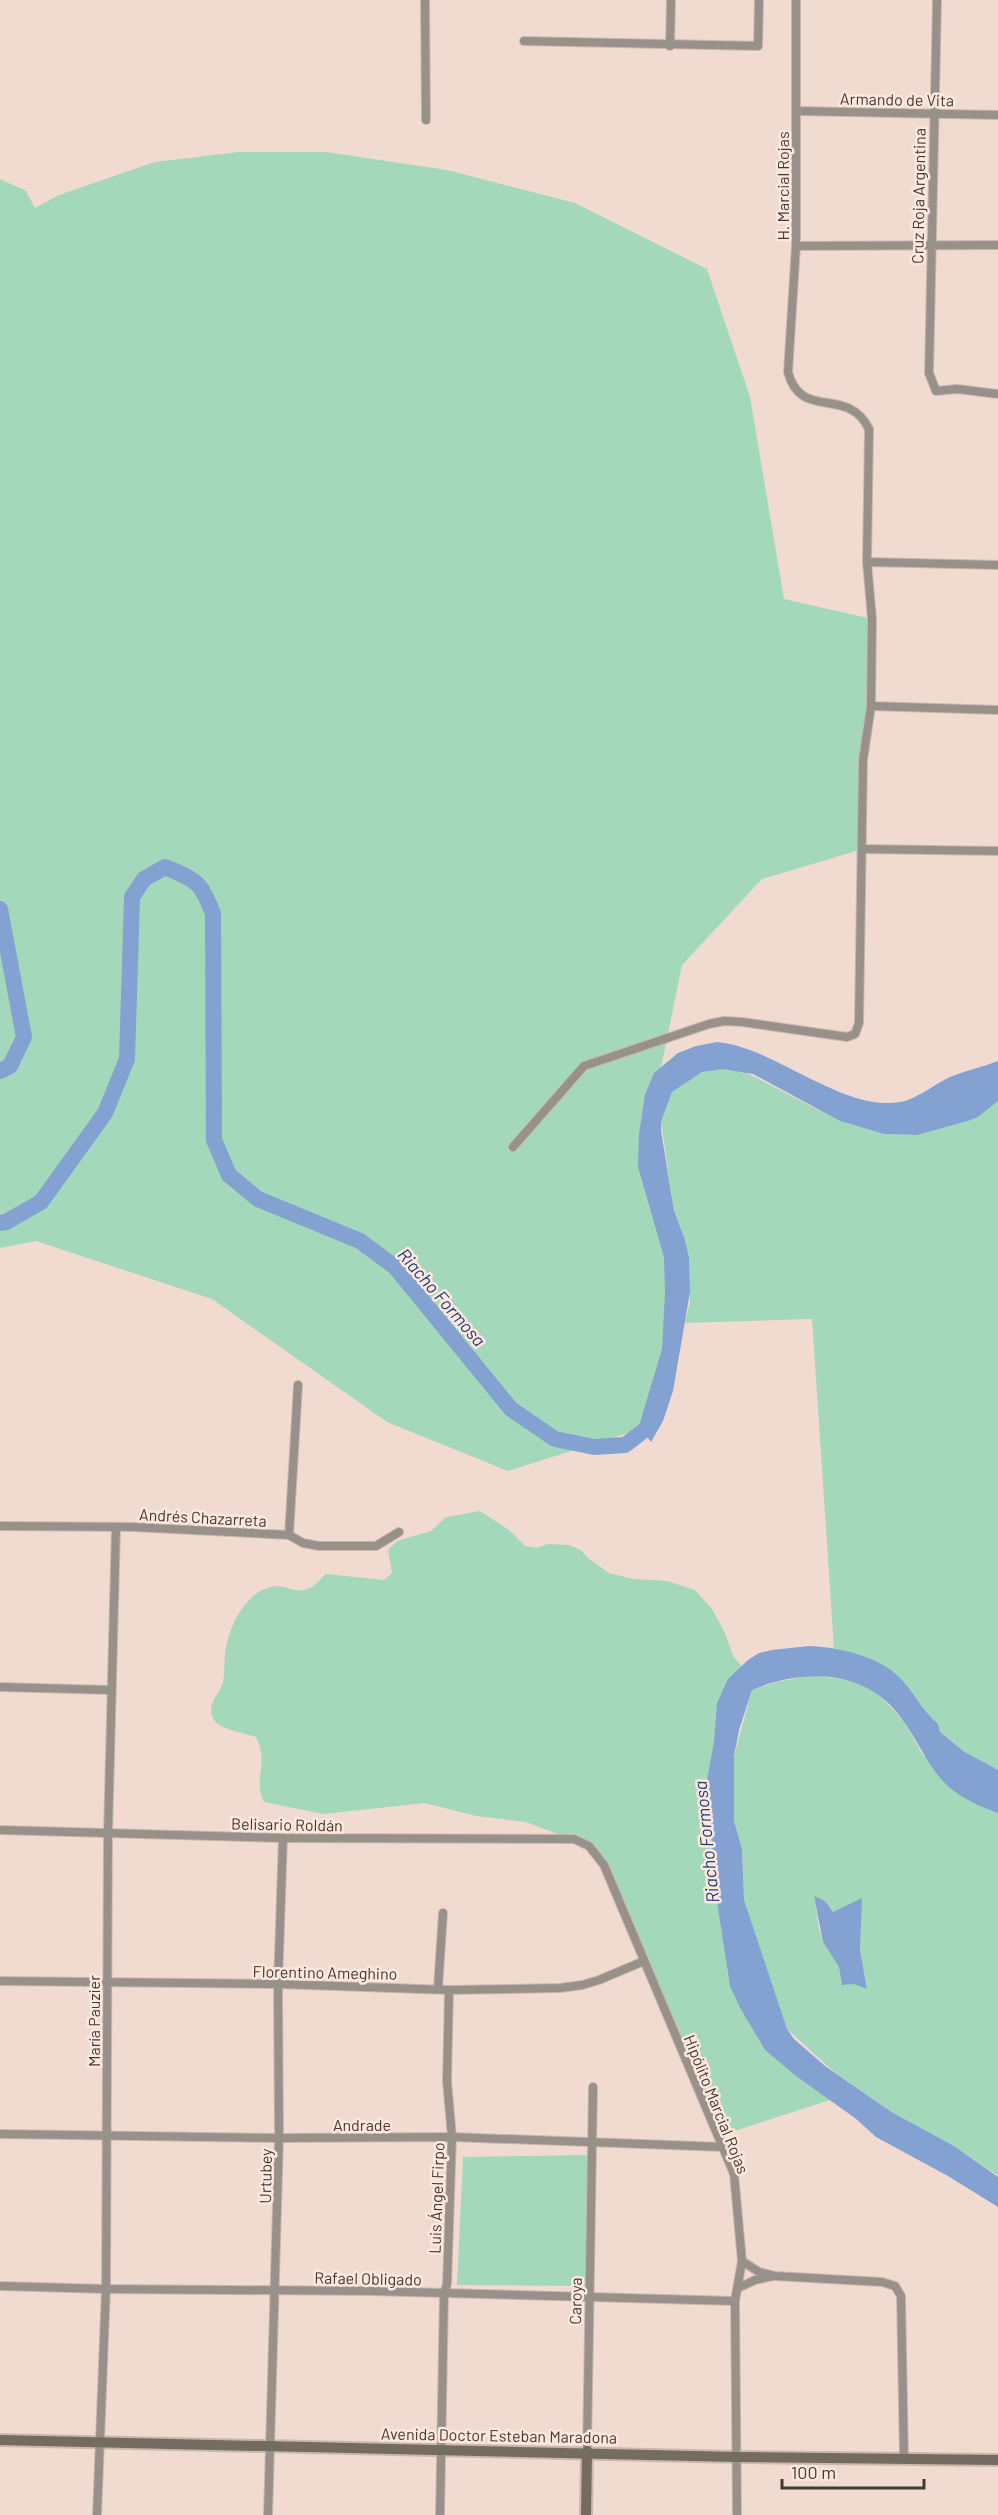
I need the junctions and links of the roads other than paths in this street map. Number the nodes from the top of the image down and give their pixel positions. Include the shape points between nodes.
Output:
1 (425, 0) edge
2 (671, 0) edge
3 (759, 0) edge
4 (796, 0) edge
5 (937, 0) edge
6 (524, 41) dead end
7 (670, 46) junction
8 (796, 111) junction
9 (934, 113) junction
10 (998, 115) edge
11 (426, 120) dead end
12 (931, 244) junction
13 (998, 244) edge
14 (796, 246) junction
15 (998, 394) edge
16 (867, 561) junction
17 (998, 565) edge
18 (871, 706) junction
19 (998, 710) edge
20 (863, 849) junction
21 (998, 851) edge
22 (513, 1147) dead end
23 (298, 1385) dead end
24 (0, 1526) edge
25 (116, 1527) junction
26 (399, 1532) dead end
27 (290, 1535) junction
28 (0, 1688) edge
29 (111, 1690) junction
30 (0, 1830) edge
31 (108, 1833) junction
32 (283, 1838) junction
33 (574, 1839) joint
34 (443, 1913) dead end
35 (644, 1961) junction
36 (0, 1981) edge
37 (106, 1982) junction
38 (279, 1984) junction
39 (438, 1988) junction
40 (449, 1990) junction
41 (593, 2088) dead end
42 (0, 2134) edge
43 (106, 2136) junction
44 (279, 2138) junction
45 (452, 2138) junction
46 (592, 2142) junction
47 (723, 2147) junction
48 (742, 2261) junction
49 (774, 2276) junction
50 (0, 2286) edge
51 (738, 2288) junction
52 (106, 2289) junction
53 (274, 2290) junction
54 (444, 2294) junction
55 (590, 2296) junction
56 (735, 2301) junction
57 (0, 2440) edge
58 (100, 2442) junction
59 (270, 2445) junction
60 (441, 2448) junction
61 (587, 2451) junction
62 (737, 2457) junction
63 (904, 2458) junction
64 (998, 2460) edge
65 (98, 2515) edge
66 (268, 2515) edge
67 (440, 2515) edge
68 (586, 2515) edge
69 (737, 2515) edge

1 - 11 street
2 - 7 street
3 - 7 street via 758,46
4 - 8 street, H. Marcial Rojas
5 - 9 street, Cruz Roja Argentina
6 - 7 street
8 - 9 street, Armando de Vita
8 - 14 street, H. Marcial Rojas
9 - 10 street, Armando de Vita
9 - 12 street, Cruz Roja Argentina
12 - 13 street
12 - 14 street
12 - 15 street, Cruz Roja Argentina via 929,373 936,391 957,389
14 - 16 street, H. Marcial Rojas via 788,372 798,394 855,410 869,429
16 - 17 street
16 - 18 street via 872,619
18 - 19 street
18 - 20 street via 863,760
20 - 21 street
20 - 22 street via 859,1023 855,1034 742,1022 709,1024 584,1066
23 - 27 street
24 - 25 street, Andrés Chazarreta
25 - 27 street, Andrés Chazarreta
25 - 29 street, María Pauzier
26 - 27 street, Andrés Chazarreta via 376,1546 319,1546
28 - 29 street
29 - 31 street, María Pauzier
30 - 31 street, Belisario Roldán
31 - 32 street, Belisario Roldán
31 - 37 street, María Pauzier
32 - 33 street, Belisario Roldán
32 - 38 street, Urtubey
33 - 35 street, Hipólito Marcial Rojas via 589,1846 604,1865
34 - 39 street
35 - 40 street, Florentino Ameghino via 582,1985
35 - 47 street, Hipólito Marcial Rojas
36 - 37 street, Florentino Ameghino
37 - 38 street, Florentino Ameghino
37 - 43 street, María Pauzier
38 - 39 street, Florentino Ameghino
38 - 44 street, Urtubey
39 - 40 street, Florentino Ameghino
40 - 45 street, Luis Ángel Firpo via 447,2081
41 - 46 street, Caroya
42 - 43 street, Andrade
43 - 44 street, Andrade
43 - 52 street, María Pauzier
44 - 45 street, Andrade
44 - 53 street, Urtubey
45 - 46 street, Andrade
45 - 54 street, Luis Ángel Firpo
46 - 47 street, Andrade
46 - 55 street, Caroya
47 - 48 street, Hipólito Marcial Rojas via 734,2174
48 - 49 street
48 - 51 street, Hipólito Marcial Rojas
49 - 51 street
49 - 63 street via 895,2286 901,2296
50 - 52 street, Rafael Obligado
51 - 56 street, Hipólito Marcial Rojas
52 - 53 street, Rafael Obligado
52 - 58 street, María Pauzier
53 - 54 street, Rafael Obligado
53 - 59 street, Urtubey
54 - 55 street, Rafael Obligado
54 - 60 street, Luis Ángel Firpo
55 - 56 street, Rafael Obligado
55 - 61 street, Caroya
56 - 62 street, Hipólito Marcial Rojas
57 - 58 main road, Avenida Doctor Esteban Maradona
58 - 59 main road, Avenida Doctor Esteban Maradona
58 - 65 street, María Pauzier
59 - 60 main road, Avenida Doctor Esteban Maradona
59 - 66 street, Urtubey
60 - 61 main road, Avenida Doctor Esteban Maradona
60 - 67 street, Luis Ángel Firpo
61 - 62 main road, Avenida Doctor Esteban Maradona
61 - 68 main road, Caroya
62 - 63 main road, Avenida Doctor Esteban Maradona
62 - 69 street, Hipólito Marcial Rojas
63 - 64 main road, Avenida Doctor Esteban Maradona

